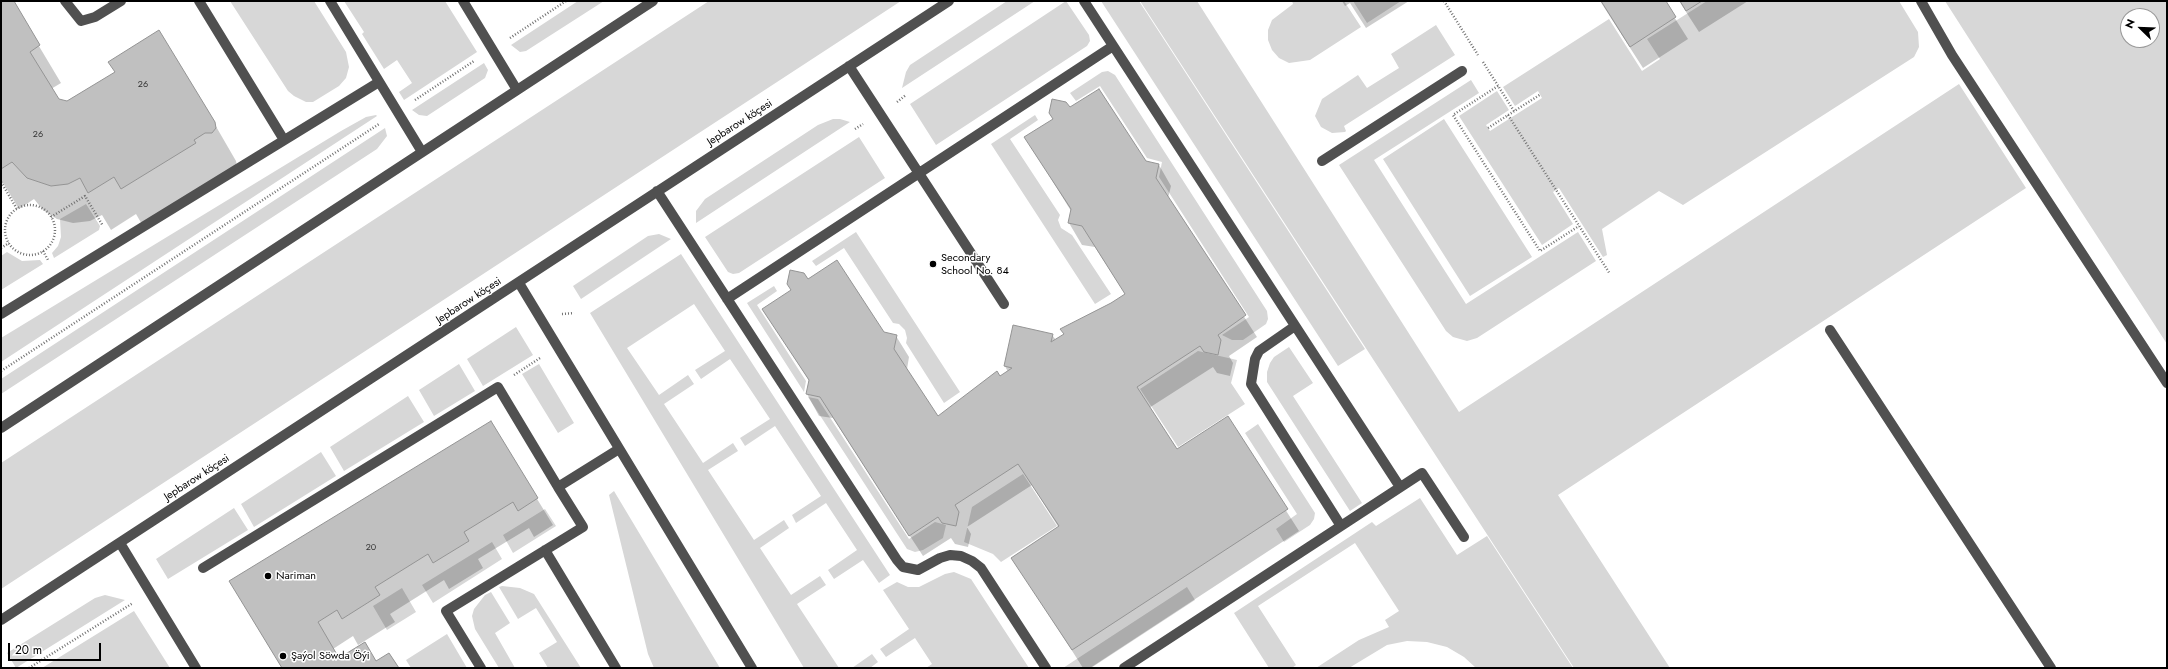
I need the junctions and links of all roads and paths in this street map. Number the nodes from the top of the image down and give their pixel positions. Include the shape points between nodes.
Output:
1 (65, 1) edge
2 (121, 1) edge
3 (199, 1) edge
4 (330, 1) edge
5 (463, 1) edge
6 (566, 1) edge
7 (653, 1) edge
8 (949, 1) edge
9 (1084, 1) edge
10 (1444, 1) edge
11 (1921, 1) edge
12 (507, 40) dead end
13 (1113, 46) junction
14 (480, 57) dead end
15 (849, 66) junction
16 (1462, 71) dead end
17 (380, 82) junction
18 (1498, 86) junction
19 (517, 90) junction
20 (1541, 94) dead end
21 (414, 101) dead end
22 (1514, 111) junction
23 (1508, 115) junction
24 (381, 122) dead end
25 (1488, 128) dead end
26 (284, 140) junction
27 (422, 152) junction
28 (1322, 161) dead end
29 (919, 174) junction
30 (1, 182) edge
31 (657, 191) junction
32 (17, 209) junction
33 (51, 217) junction
34 (1579, 226) junction
35 (106, 230) dead end
36 (9, 243) junction
37 (1, 248) edge
38 (43, 251) junction
39 (50, 264) dead end
40 (1610, 274) dead end
41 (519, 283) junction
42 (727, 299) junction
43 (1004, 304) dead end
44 (1, 314) edge
45 (1295, 326) junction
46 (1830, 330) dead end
47 (541, 357) dead end
48 (520, 370) dead end
49 (1, 371) edge
50 (2167, 383) edge
51 (1, 428) edge
52 (619, 449) junction
53 (558, 487) junction
54 (1400, 487) junction
55 (1341, 526) junction
56 (1464, 537) dead end
57 (120, 543) junction
58 (545, 550) junction
59 (203, 568) dead end
60 (130, 605) dead end
61 (1, 620) edge
62 (29, 668) edge
63 (196, 668) edge
64 (481, 668) edge
65 (616, 668) edge
66 (752, 668) edge
67 (1046, 668) edge
68 (1124, 668) edge
69 (2051, 668) edge

1 - 2 street via 81,21 95,17
3 - 26 street
4 - 17 street
5 - 19 street
6 - 12 path
7 - 19 street
8 - 15 street, Jepbarow köçesi
9 - 13 street
10 - 18 path
11 - 50 street via 1952,55
13 - 29 street
13 - 45 street
14 - 21 path
15 - 29 street
15 - 31 street, Jepbarow köçesi
16 - 28 street
17 - 26 street
17 - 27 street
18 - 22 path
18 - 34 path via 1453,115 1540,251
19 - 27 street
20 - 22 path
22 - 23 path
23 - 25 path
23 - 34 path
24 - 49 path
26 - 44 street
27 - 51 street
29 - 42 street
29 - 43 street
30 - 32 path
31 - 41 street, Jepbarow köçesi
31 - 42 street
32 - 33 path via 23,206 36,206
32 - 36 path via 6,224 6,237
33 - 35 path via 85,196
33 - 38 path via 54,223 54,236
34 - 40 path
36 - 37 path
36 - 38 path via 24,254
38 - 39 path
41 - 52 street
41 - 57 street, Jepbarow köçesi
42 - 67 street via 897,560 904,567 918,570 950,555 972,561 981,568
45 - 54 street
45 - 55 street via 1260,351 1255,358 1251,384
46 - 69 street
47 - 48 path
52 - 53 street
52 - 66 street
53 - 58 street via 582,527
53 - 59 street via 498,387
54 - 55 street
54 - 56 street via 1422,473
55 - 68 street
57 - 61 street, Jepbarow köçesi
57 - 63 street
58 - 64 street via 446,610
58 - 65 street
60 - 62 path

